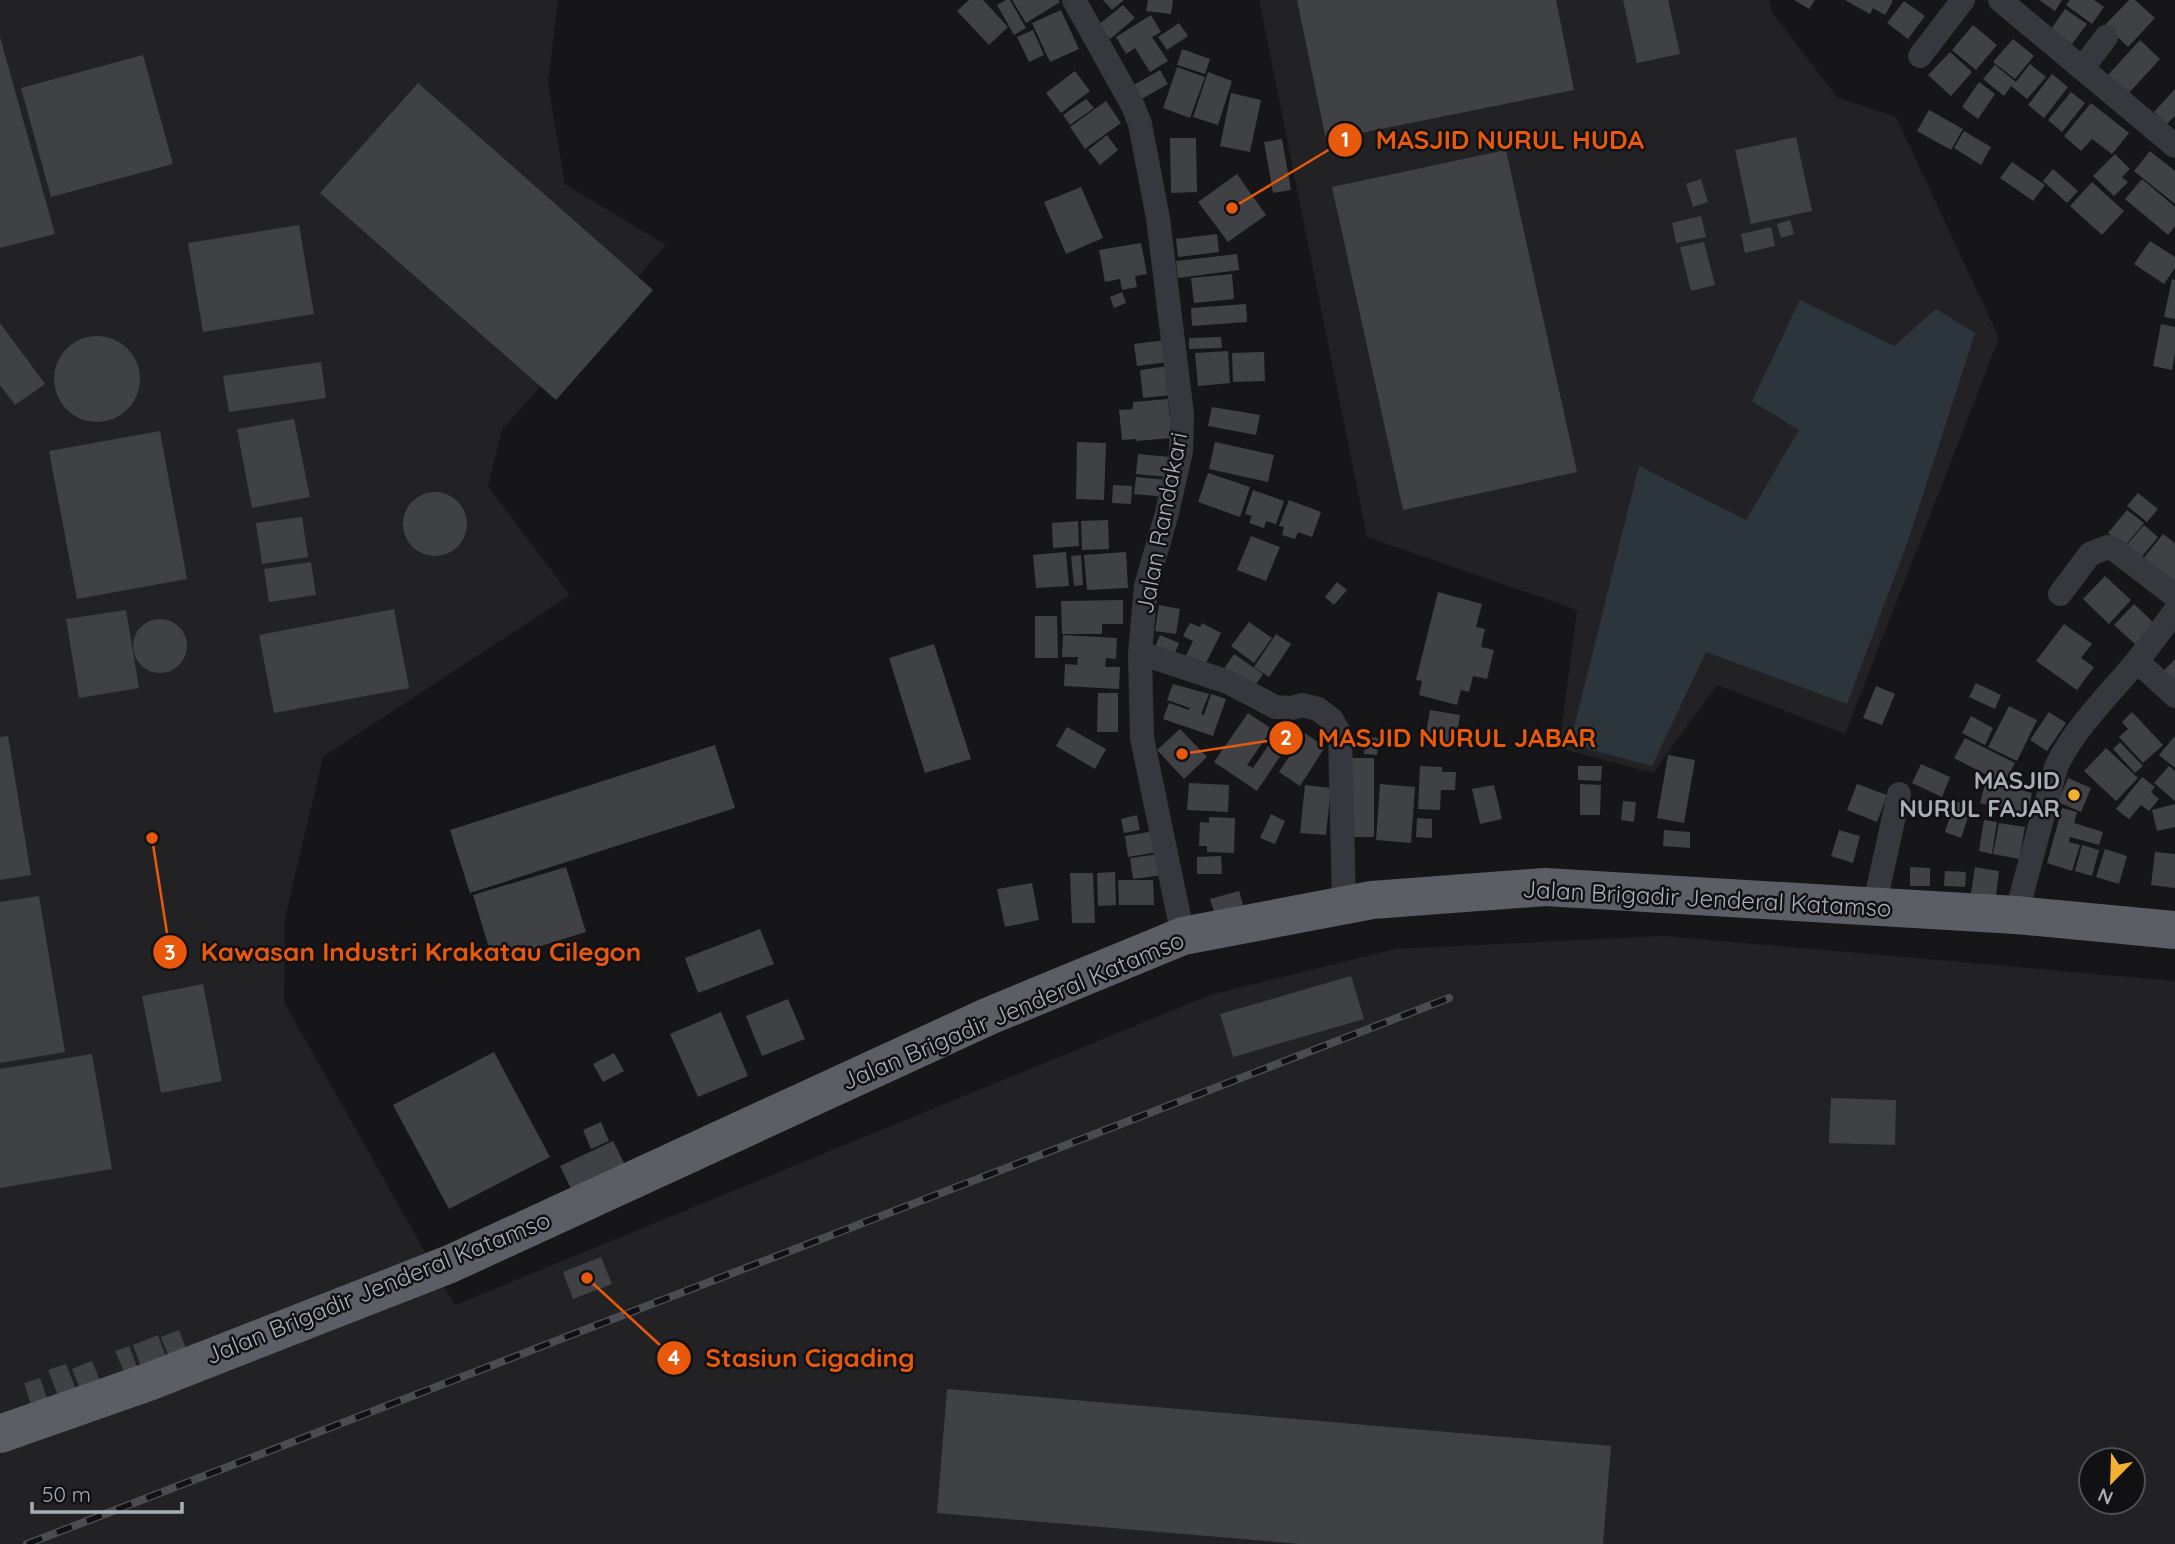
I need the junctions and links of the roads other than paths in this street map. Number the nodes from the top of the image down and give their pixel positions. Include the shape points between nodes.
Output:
1 (1074, 0) edge
2 (1963, 0) edge
3 (2000, 0) edge
4 (2106, 37) dead end
5 (1920, 56) dead end
6 (2082, 69) junction
7 (2175, 146) edge
8 (2060, 594) dead end
9 (2175, 596) edge
10 (2175, 611) edge
11 (1140, 653) junction
12 (2137, 661) junction
13 (2175, 696) edge
14 (1899, 794) dead end
15 (1344, 905) junction
16 (1874, 907) junction
17 (2016, 915) junction
18 (2175, 930) edge
19 (1183, 936) junction
20 (0, 1434) edge

1 - 11 street, Jalan Randakari via 1140,124 1158,218 1182,414 1181,451 1146,586
2 - 5 street
3 - 6 street
4 - 6 street
6 - 7 street
8 - 9 street via 2090,554 2108,547
10 - 12 street
11 - 15 street via 1228,682 1275,707 1302,705 1318,709 1332,720 1340,734
11 - 19 street, Jalan Randakari via 1142,738
12 - 13 street
12 - 17 street via 2063,754
14 - 16 street
15 - 16 highway, Jalan Brigadir Jenderal Katamso via 1545,887
15 - 19 highway, Jalan Brigadir Jenderal Katamso
16 - 17 highway, Jalan Brigadir Jenderal Katamso
17 - 18 highway, Jalan Brigadir Jenderal Katamso
19 - 20 highway, Jalan Brigadir Jenderal Katamso via 989,1016 450,1264 152,1381

